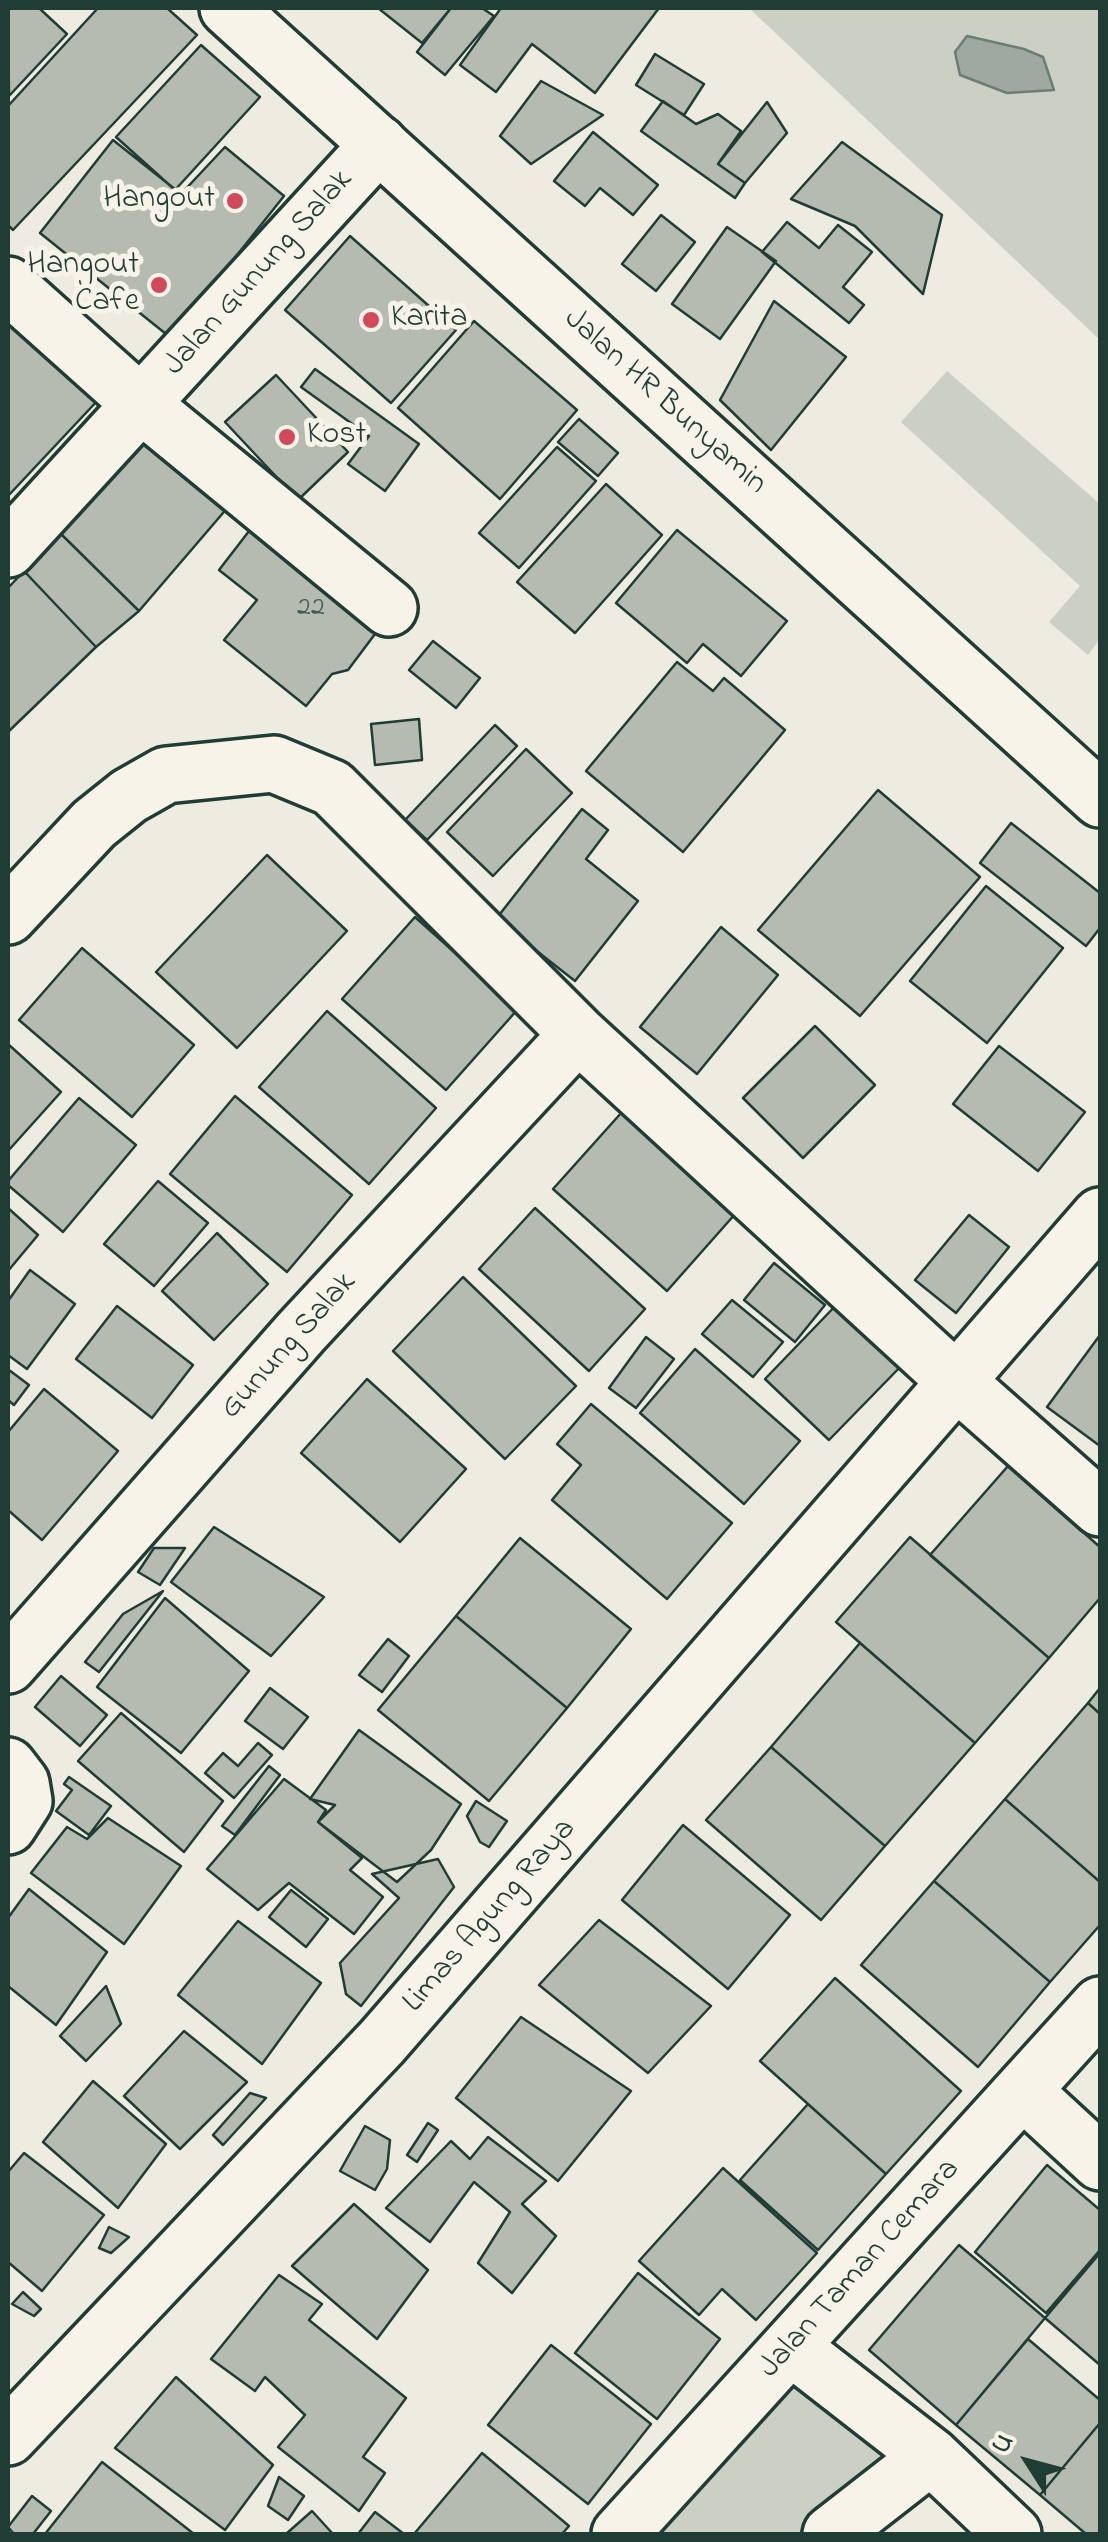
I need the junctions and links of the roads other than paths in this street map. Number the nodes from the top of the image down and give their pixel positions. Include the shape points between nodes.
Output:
1 (228, 8) edge
2 (379, 144) junction
3 (8, 285) edge
4 (142, 405) junction
5 (8, 549) edge
6 (389, 608) dead end
7 (1100, 799) edge
8 (8, 916) edge
9 (578, 1034) junction
10 (1100, 1216) edge
11 (956, 1380) junction
12 (1100, 1508) edge
13 (8, 1665) edge
14 (8, 1766) edge
15 (8, 1826) edge
16 (1100, 2004) edge
17 (1023, 2091) junction
18 (1100, 2162) edge
19 (791, 2348) junction
20 (8, 2437) edge
21 (931, 2456) junction
22 (620, 2534) edge
23 (831, 2534) edge
24 (1012, 2534) edge

1 - 2 street, Jalan HR Bunyamin
2 - 4 street, Jalan Gunung Salak
2 - 7 street, Jalan HR Bunyamin
3 - 4 street, Jalan Gunung Salak
4 - 5 street, Jalan Gunung Salak
4 - 6 street, Jalan Gunung Salak
8 - 9 street via 129,796 166,775 274,764 332,788
9 - 11 street
9 - 13 street, Gunung Salak via 301,1332
10 - 11 street, Limas Agung Raya
11 - 12 street
11 - 20 street, Limas Agung Raya via 382,2042
14 - 15 street via 24,1801
16 - 17 street, Jalan Taman Cemara
17 - 18 street
17 - 19 street, Jalan Taman Cemara
19 - 21 street
19 - 22 street, Jalan Taman Cemara
21 - 23 street
21 - 24 street

